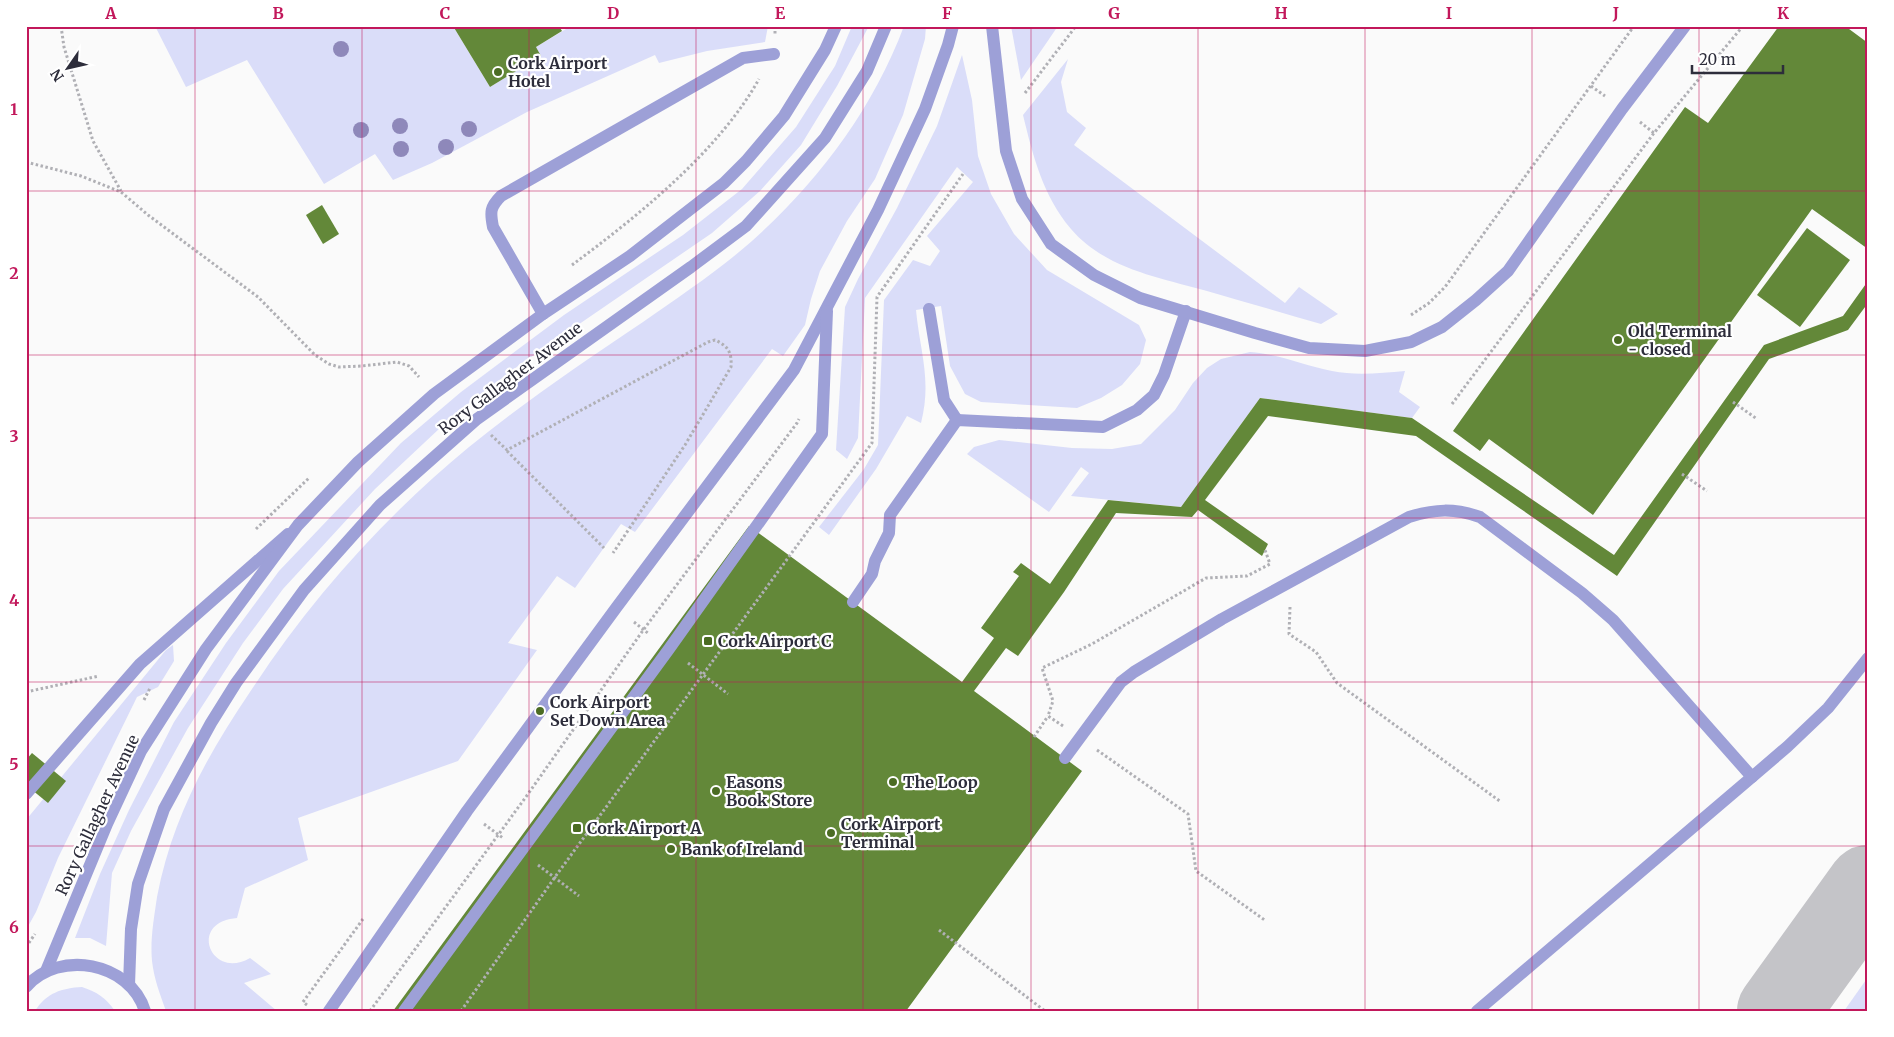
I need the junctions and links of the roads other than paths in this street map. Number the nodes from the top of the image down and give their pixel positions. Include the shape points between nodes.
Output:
1 (836, 26) edge
2 (886, 26) edge
3 (953, 26) edge
4 (992, 26) edge
5 (1685, 26) edge
6 (774, 54) dead end
7 (827, 308) junction
8 (929, 308) dead end
9 (1186, 311) junction
10 (543, 314) junction
11 (957, 420) junction
12 (298, 525) junction
13 (853, 602) dead end
14 (1868, 658) edge
15 (1065, 758) dead end
16 (1752, 777) junction
17 (26, 794) edge
18 (46, 971) junction
19 (129, 985) junction
20 (26, 987) edge
21 (145, 1011) edge
22 (328, 1011) edge
23 (404, 1011) edge
24 (1478, 1011) edge

1 - 10 street, Rory Gallagher Avenue via 784,116 724,183 630,256
2 - 19 street, Rory Gallagher Avenue via 868,71 825,138 746,226 477,419 380,505 304,590 226,699 164,809 138,884 131,929
3 - 7 street via 925,109
4 - 9 street via 1006,151 1022,199 1050,244 1094,276 1140,298
5 - 9 street via 1508,271 1442,327 1411,342 1365,351 1309,348
6 - 10 street via 743,58 501,196 492,205 494,227
7 - 22 street via 794,370 467,812
7 - 23 street via 822,434
8 - 11 street via 944,400
9 - 11 street via 1154,394 1138,410 1103,427
10 - 12 street, Rory Gallagher Avenue via 452,378 420,405 358,462
11 - 13 street via 890,515 889,532 872,574
12 - 17 street via 140,664
12 - 18 street, Rory Gallagher Avenue via 206,648 142,751 107,824
14 - 16 street via 1828,708
15 - 16 street via 1121,682 1134,672 1222,619 1409,517 1444,510 1480,517 1582,593 1613,620
16 - 24 street
18 - 19 street, Rory Gallagher Avenue via 68,965 90,965 111,972
18 - 20 street, Rory Gallagher Avenue
19 - 21 street, Rory Gallagher Avenue

